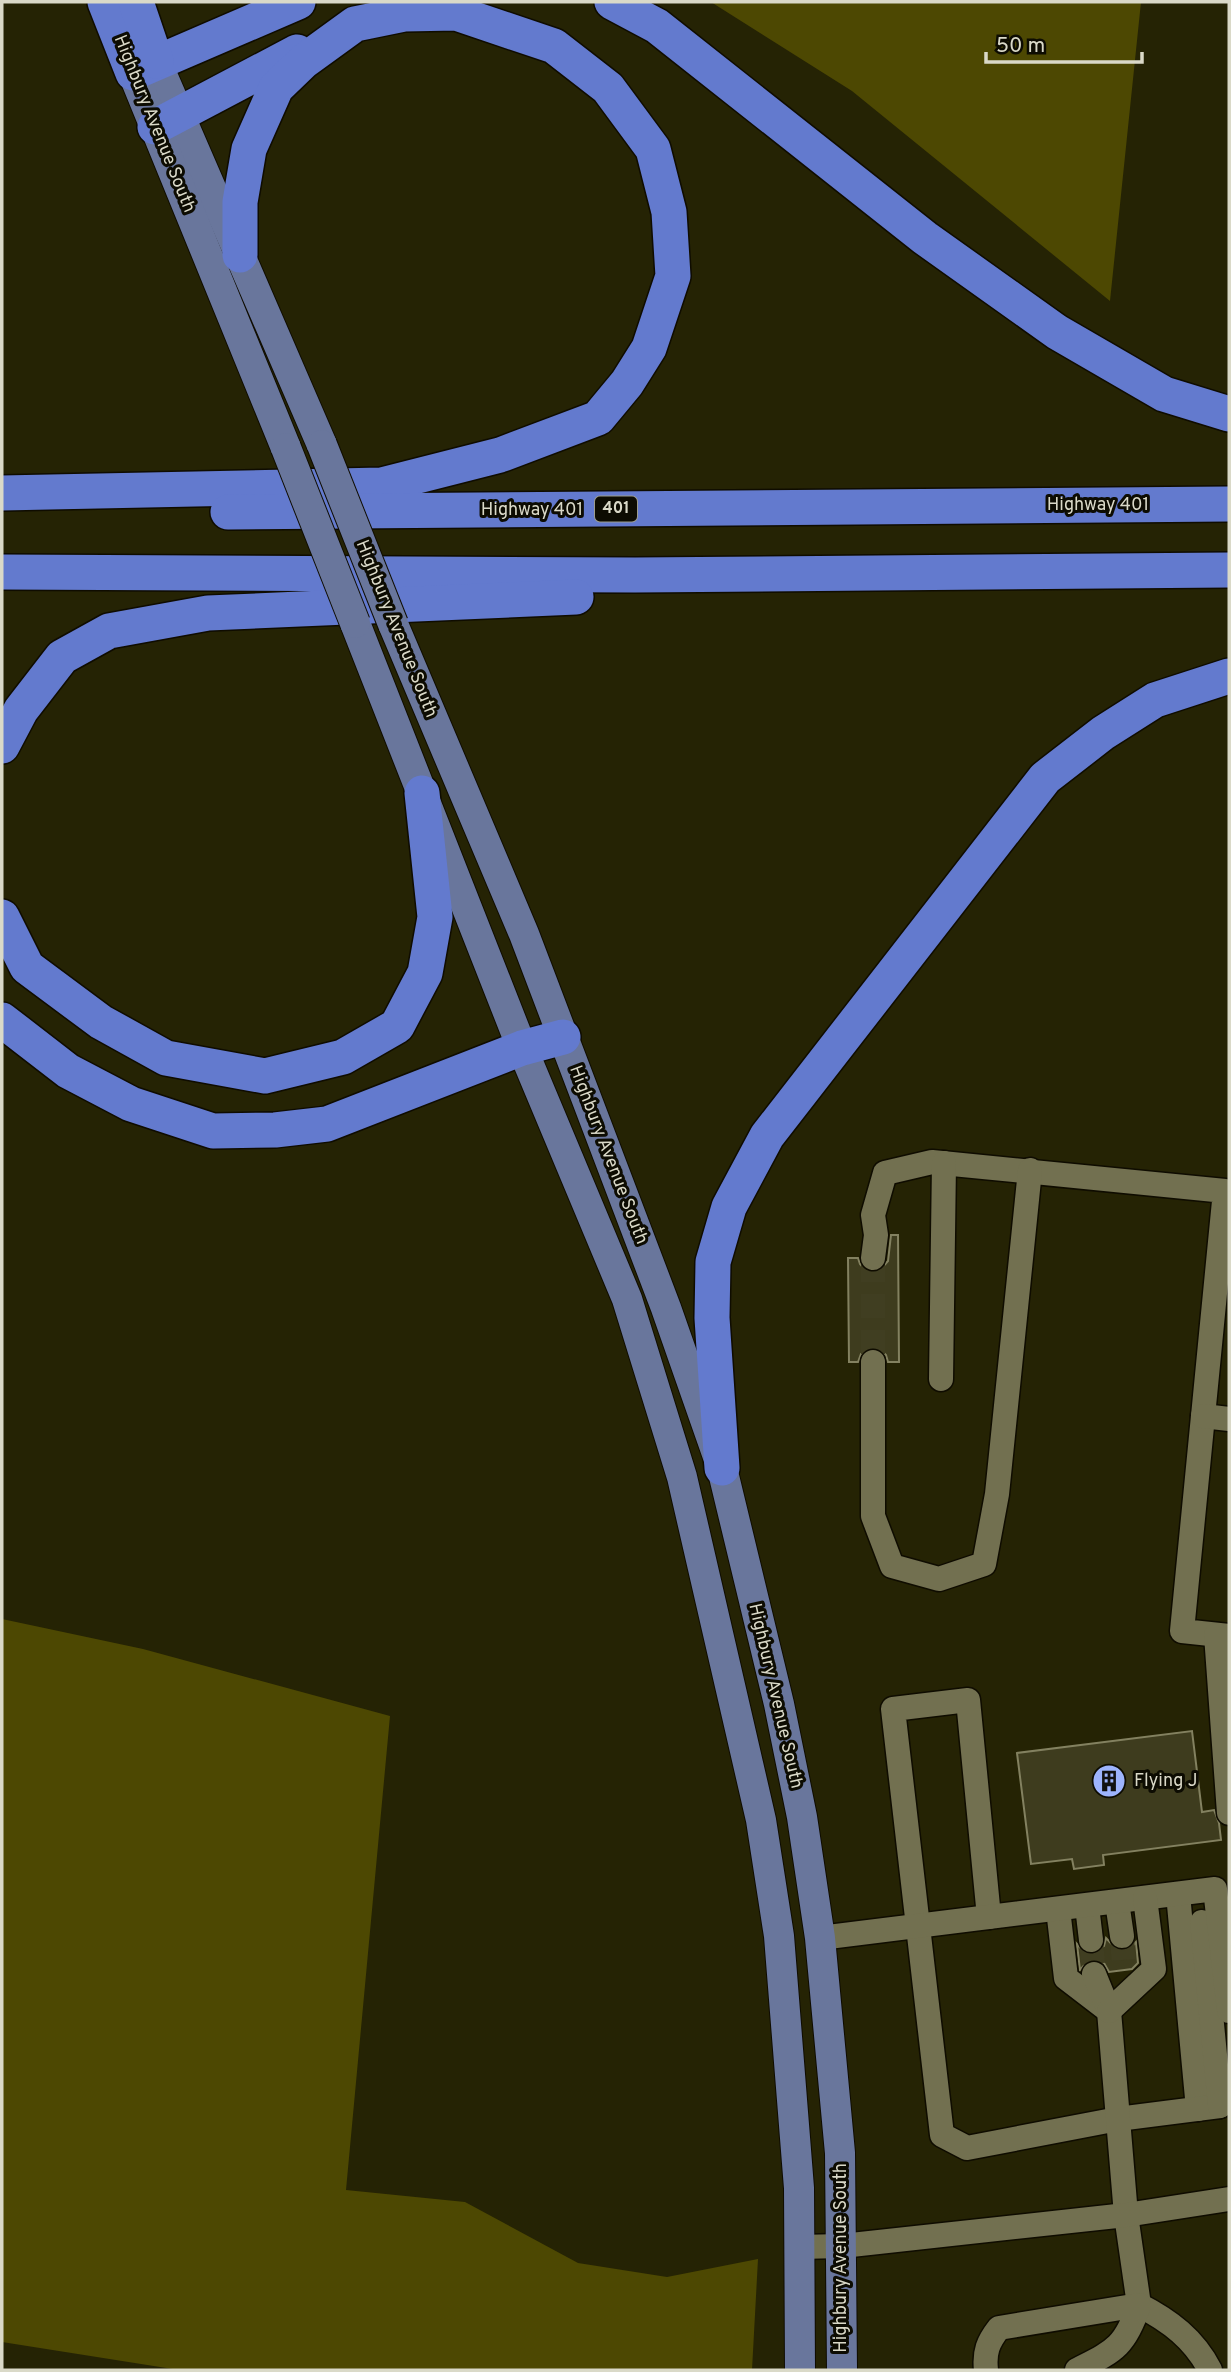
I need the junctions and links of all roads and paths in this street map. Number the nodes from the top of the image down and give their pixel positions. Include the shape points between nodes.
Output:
1 (105, 2) edge
2 (136, 2) edge
3 (298, 2) edge
4 (612, 2) edge
5 (355, 24) junction
6 (145, 67) junction
7 (168, 121) junction
8 (240, 255) junction
9 (1229, 414) edge
10 (2, 493) edge
11 (1229, 504) edge
12 (2, 514) edge
13 (1229, 570) edge
14 (2, 572) edge
15 (837, 573) junction
16 (1229, 676) edge
17 (2, 746) edge
18 (422, 793) junction
19 (2, 917) edge
20 (2, 1020) edge
21 (563, 1037) junction
22 (522, 1048) junction
23 (944, 1163) junction
24 (1030, 1170) junction
25 (1227, 1191) edge
26 (873, 1258) tunnel mouth
27 (873, 1362) tunnel mouth
28 (941, 1379) dead end
29 (1203, 1416) junction
30 (1229, 1419) edge
31 (722, 1468) junction
32 (1222, 1636) edge
33 (1229, 1813) edge
34 (1197, 1892) junction
35 (1145, 1898) junction
36 (1117, 1902) junction
37 (1087, 1906) junction
38 (1058, 1909) junction
39 (989, 1917) junction
40 (919, 1927) junction
41 (1122, 1936) tunnel mouth
42 (820, 1938) junction
43 (1091, 1940) tunnel mouth
44 (1124, 1970) tunnel mouth
45 (1094, 1973) tunnel mouth
46 (1110, 2011) junction
47 (1229, 2011) edge
48 (1216, 2100) edge
49 (1118, 2119) junction
50 (1229, 2199) edge
51 (1126, 2215) junction
52 (842, 2246) junction
53 (799, 2247) junction
54 (1139, 2305) junction
55 (800, 2370) edge
56 (842, 2370) edge
57 (986, 2370) edge
58 (1077, 2370) edge
59 (1210, 2370) edge

1 - 6 highway, Highbury Avenue South
2 - 6 highway, Highbury Avenue South
3 - 6 highway
4 - 9 highway via 657,26 925,238 1057,332 1164,394
5 - 7 highway
5 - 8 highway via 276,88 249,149 240,202
5 - 10 highway via 404,14 456,13 554,46 608,88 653,149 668,212 673,276 649,348 627,383 598,418 500,455 382,485
6 - 7 main road, Highbury Avenue South
7 - 8 main road, Highbury Avenue South
7 - 18 main road, Highbury Avenue South, bridge via 286,448
8 - 21 main road, Highbury Avenue South, bridge
11 - 12 highway, Highway 401 / 401
13 - 15 highway
14 - 15 highway
15 - 17 highway via 649,593 208,613 109,631 62,657 21,710
16 - 31 highway via 1155,700 1045,778 766,1136 729,1207 713,1262
18 - 19 highway via 435,917 425,973 397,1026 343,1057 265,1076 166,1058 101,1022 27,967
18 - 22 main road, Highbury Avenue South
20 - 22 highway via 68,1071 131,1104 213,1131 327,1124
21 - 22 highway
21 - 31 main road, Highbury Avenue South
22 - 53 main road, Highbury Avenue South via 627,1298 685,1490 761,1820 777,1923 799,2188
23 - 24 lane
23 - 26 lane via 885,1173 873,1215
23 - 28 lane
24 - 25 lane
24 - 27 lane via 997,1494 985,1564 939,1579 892,1566 873,1516
25 - 29 lane
29 - 30 lane
29 - 32 lane via 1182,1631
31 - 42 main road, Highbury Avenue South via 779,1704
32 - 33 lane
34 - 35 lane
34 - 47 lane
34 - 48 lane
35 - 36 lane
35 - 46 lane via 1154,1969
36 - 37 lane
36 - 41 lane
37 - 38 lane
37 - 43 lane
38 - 39 lane
38 - 46 lane via 1066,1978
39 - 40 lane
39 - 40 lane via 968,1700 893,1709
40 - 42 lane
40 - 49 lane via 942,2135 967,2148
42 - 52 main road, Highbury Avenue South via 840,2153
44 - 46 lane
45 - 46 lane
46 - 49 lane
48 - 49 lane
49 - 51 lane
50 - 51 lane
51 - 52 lane
51 - 54 lane
52 - 53 lane
52 - 56 main road, Highbury Avenue South
53 - 55 main road, Highbury Avenue South
54 - 57 lane via 999,2328 989,2340
54 - 58 lane via 1131,2330 1117,2348
54 - 59 lane via 1174,2325

